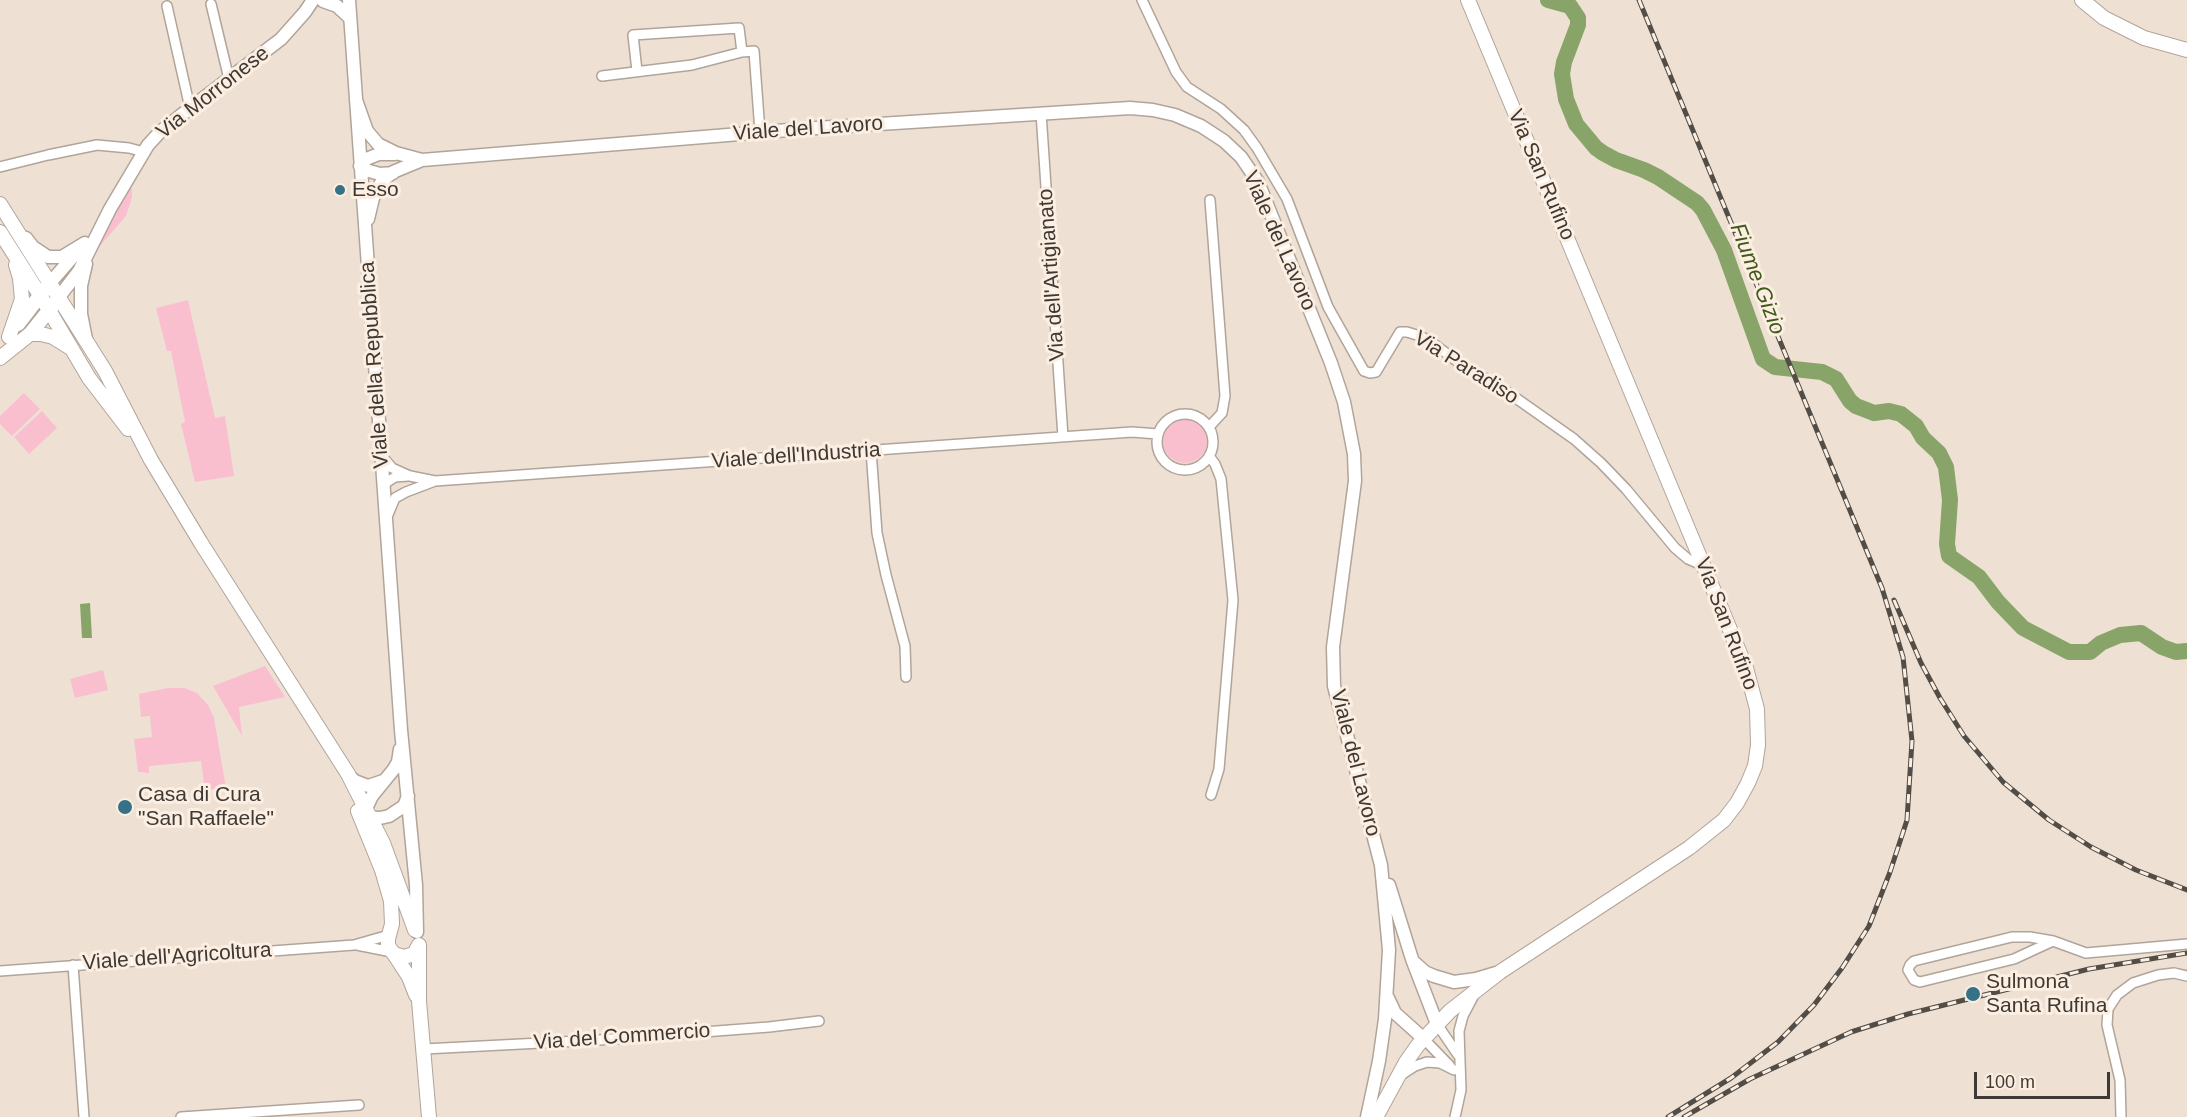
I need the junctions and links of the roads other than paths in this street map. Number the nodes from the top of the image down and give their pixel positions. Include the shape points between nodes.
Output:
1 (321, 0) edge
2 (348, 0) edge
3 (1142, 0) edge
4 (1468, 0) edge
5 (2082, 0) edge
6 (211, 4) dead end
7 (167, 6) dead end
8 (350, 18) junction
9 (2187, 50) edge
10 (742, 52) junction
11 (637, 71) junction
12 (602, 76) dead end
13 (229, 79) junction
14 (356, 100) junction
15 (190, 108) junction
16 (1041, 113) junction
17 (760, 132) junction
18 (1257, 148) junction
19 (144, 152) junction
20 (396, 153) junction
21 (0, 157) edge
22 (1241, 157) junction
23 (422, 160) junction
24 (4, 166) edge
25 (360, 166) junction
26 (393, 172) junction
27 (1210, 200) dead end
28 (3, 209) edge
29 (366, 231) junction
30 (0, 232) edge
31 (87, 246) junction
32 (11, 249) junction
33 (50, 283) junction
34 (40, 295) junction
35 (59, 297) junction
36 (50, 311) junction
37 (30, 334) junction
38 (9, 337) junction
39 (86, 340) junction
40 (72, 350) junction
41 (0, 351) edge
42 (0, 358) edge
43 (1209, 427) junction
44 (1158, 434) junction
45 (1063, 437) junction
46 (871, 450) junction
47 (382, 456) junction
48 (1209, 456) junction
49 (151, 460) junction
50 (410, 476) junction
51 (435, 481) junction
52 (384, 484) junction
53 (406, 492) junction
54 (386, 519) junction
55 (1704, 566) junction
56 (278, 665) junction
57 (906, 677) dead end
58 (400, 730) junction
59 (348, 774) junction
60 (387, 779) junction
61 (1211, 795) dead end
62 (408, 796) junction
63 (366, 814) junction
64 (1381, 865) junction
65 (389, 934) junction
66 (417, 936) junction
67 (2053, 941) junction
68 (2187, 944) edge
69 (354, 945) junction
70 (393, 953) junction
71 (1412, 959) junction
72 (73, 965) junction
73 (0, 970) edge
74 (1500, 972) junction
75 (2187, 976) edge
76 (1480, 987) junction
77 (1387, 993) junction
78 (419, 1001) junction
79 (819, 1021) dead end
80 (1437, 1024) junction
81 (1424, 1039) junction
82 (424, 1049) junction
83 (1457, 1067) junction
84 (1394, 1081) junction
85 (359, 1106) dead end
86 (84, 1117) edge
87 (181, 1117) edge
88 (429, 1117) edge
89 (1367, 1117) edge
90 (1376, 1117) edge
91 (1455, 1117) edge
92 (2121, 1117) edge

1 - 8 street, Via Morronese via 337,6
1 - 13 street, Via Morronese via 281,39
2 - 8 street, Viale della Repubblica
3 - 18 street, Via Paradiso via 1187,87 1221,109
4 - 55 main road, Via San Rufino
5 - 9 main road via 2104,18 2144,38
6 - 13 street
7 - 15 street
8 - 14 street, Viale della Repubblica
10 - 11 street via 692,65
10 - 11 street via 739,28 633,35
10 - 17 street via 754,51
11 - 12 street
13 - 15 street, Via Morronese
14 - 20 street via 367,130 378,144
14 - 25 street, Viale della Repubblica
15 - 19 street, Via Morronese via 160,132
16 - 17 street, Viale del Lavoro
16 - 22 street, Viale del Lavoro via 1130,108 1175,114 1201,126
16 - 45 street, Via dell'Artigianato
17 - 23 street, Viale del Lavoro
18 - 22 street
18 - 55 street, Via Paradiso via 1287,200 1328,307 1364,371 1376,372 1400,332 1427,340 1574,439 1626,489 1675,549
19 - 24 street via 97,145
19 - 31 street, Via Morronese
20 - 23 street
20 - 25 street via 379,154
21 - 24 street
22 - 64 street, Viale del Lavoro via 1258,182 1331,363 1349,428 1355,482 1335,622 1334,686
23 - 26 street
25 - 26 street via 380,174
25 - 29 street, Viale della Repubblica
26 - 29 street via 382,181 373,198
27 - 43 street via 1225,396 1222,413
28 - 31 street, Via Morronese via 33,247 48,257 62,257
28 - 33 main road
29 - 47 street, Viale della Repubblica
30 - 32 main road
31 - 33 street, Via Morronese
31 - 35 street, Via Morronese via 79,271
31 - 39 street, Via Morronese via 81,286
32 - 34 main road
32 - 38 main road via 22,299
33 - 34 main road
33 - 35 main road
34 - 36 main road
34 - 38 main road
35 - 36 main road
35 - 39 main road
36 - 37 main road
36 - 40 main road
37 - 40 main road via 53,337
37 - 42 main road
38 - 41 main road
39 - 49 main road
40 - 49 main road
43 - 44 street via 1194,415 1181,414 1169,418
43 - 48 street
44 - 45 street, Viale dell'Industria
44 - 48 street via 1160,454 1174,467 1193,468
45 - 46 street, Viale dell'Industria
46 - 51 street, Viale dell'Industria
46 - 57 street via 877,533 905,646
47 - 50 street, Viale dell'Industria via 392,468
47 - 52 street, Viale della Repubblica
48 - 61 street via 1221,479 1233,600 1219,769
49 - 56 main road
50 - 51 street, Viale dell'Industria
50 - 52 street, Viale dell'Industria via 395,477
51 - 53 street, Viale dell'Industria
52 - 53 street
52 - 54 street, Viale della Repubblica
53 - 54 street via 395,498
54 - 58 street, Viale della Repubblica
55 - 74 main road, Via San Rufino via 1746,668 1757,709 1758,745 1749,783 1709,834
56 - 59 main road
56 - 63 main road
58 - 60 street, Viale della Repubblica via 398,762
58 - 62 street, Viale della Repubblica
59 - 60 street via 368,786
59 - 63 main road
60 - 63 street, Viale della Repubblica via 377,789
62 - 63 street via 404,806 389,816
62 - 66 street, Viale della Repubblica
63 - 65 main road via 391,901
63 - 66 main road
64 - 71 street, Viale del Lavoro
64 - 77 street, Viale del Lavoro via 1388,932
65 - 66 main road via 402,925
65 - 69 street, Viale dell'Agricoltura
65 - 70 main road via 387,942
66 - 70 main road via 417,950 409,956
66 - 78 main road, Viale della Repubblica
67 - 67 street via 1999,939 1914,961 1908,970 1914,981 1920,981 2013,959
67 - 68 street via 2086,953
69 - 70 street, Viale dell'Agricoltura
69 - 72 street, Viale dell'Agricoltura
70 - 78 main road, Viale della Repubblica
71 - 74 street via 1425,972 1454,982
71 - 80 street, Viale del Lavoro
72 - 73 street, Viale dell'Agricoltura
72 - 86 street
74 - 76 main road, Via San Rufino
75 - 92 street via 2158,975 2133,983 2117,995 2108,1009 2107,1025 2120,1080
76 - 80 main road, Via San Rufino
76 - 83 street via 1461,1023
77 - 81 street via 1395,1013
77 - 89 street, Viale del Lavoro via 1379,1062
78 - 82 main road, Viale della Repubblica
79 - 82 street, Via del Commercio via 599,1040
80 - 81 main road, Via San Rufino
80 - 83 street via 1455,1049
81 - 83 street
81 - 84 main road, Via San Rufino
82 - 88 main road, Viale della Repubblica
83 - 84 street via 1427,1062
83 - 91 street via 1461,1082
84 - 90 main road, Via San Rufino
85 - 87 street

